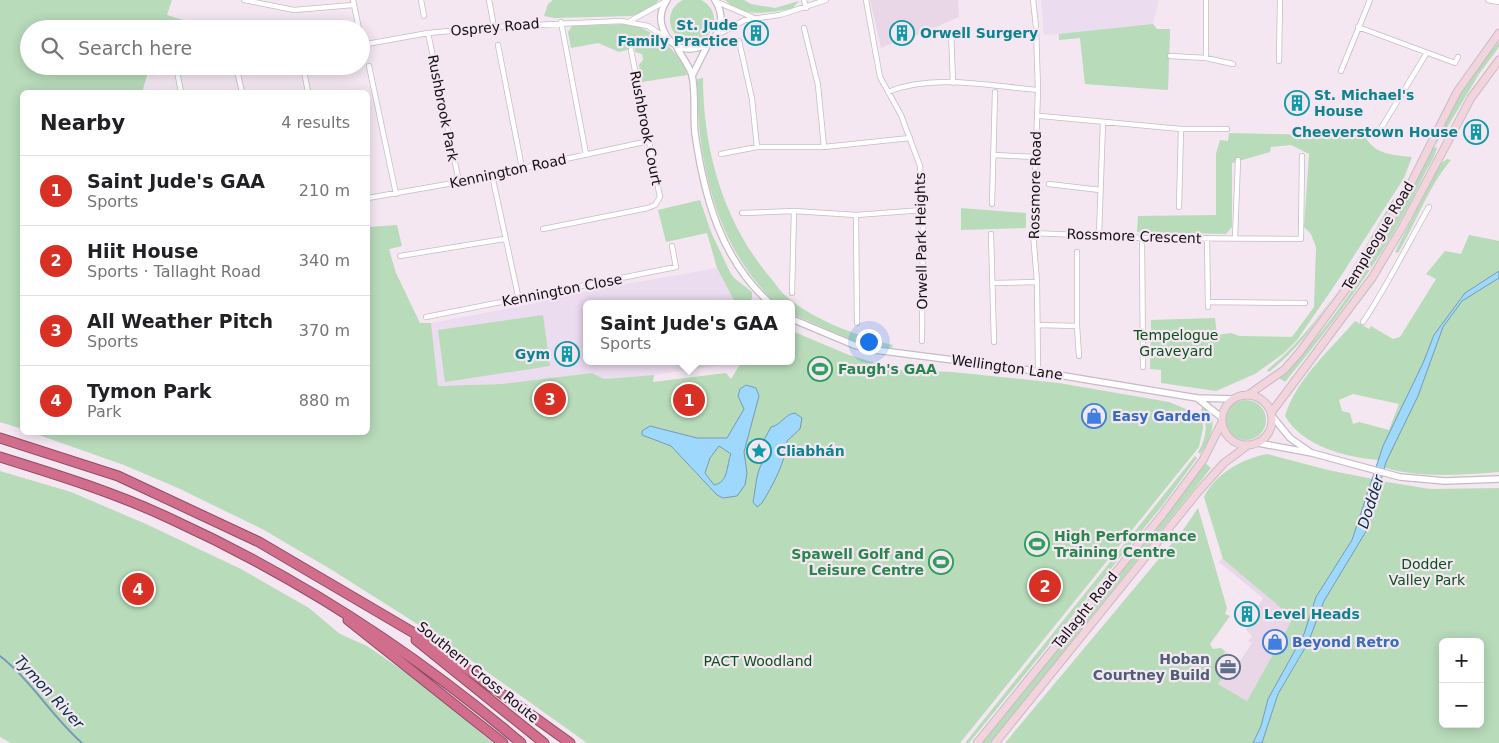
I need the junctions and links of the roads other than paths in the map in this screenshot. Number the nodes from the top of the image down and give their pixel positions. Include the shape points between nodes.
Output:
1 (244, 0) edge
2 (422, 0) edge
3 (489, 0) edge
4 (667, 0) edge
5 (804, 0) edge
6 (826, 0) edge
7 (866, 0) edge
8 (1033, 0) edge
9 (1206, 0) edge
10 (1280, 0) edge
11 (1370, 0) edge
12 (1488, 0) edge
13 (716, 1) edge
14 (353, 2) edge
15 (1498, 2) dead end
16 (806, 8) junction
17 (424, 16) dead end
18 (756, 18) junction
19 (356, 20) edge
20 (630, 21) junction
21 (560, 22) junction
22 (494, 27) junction
23 (1358, 27) junction
24 (804, 28) dead end
25 (952, 31) dead end
26 (1499, 32) edge
27 (428, 33) junction
28 (717, 35) junction
29 (669, 40) junction
30 (739, 41) dead end
31 (370, 42) edge
32 (498, 44) dead end
33 (708, 44) junction
34 (676, 45) junction
35 (631, 50) dead end
36 (1426, 54) junction
37 (1170, 56) dead end
38 (1458, 56) dead end
39 (1206, 58) junction
40 (1499, 60) edge
41 (1279, 61) dead end
42 (1233, 64) dead end
43 (370, 71) edge
44 (1341, 71) dead end
45 (178, 75) edge
46 (238, 75) edge
47 (305, 75) edge
48 (692, 76) junction
49 (953, 83) junction
50 (181, 90) edge
51 (242, 90) edge
52 (308, 90) edge
53 (1038, 90) junction
54 (888, 92) junction
55 (995, 92) dead end
56 (1041, 116) dead end
57 (1103, 122) junction
58 (1181, 129) junction
59 (1227, 130) dead end
60 (1380, 130) dead end
61 (910, 138) junction
62 (649, 141) junction
63 (824, 147) junction
64 (756, 148) junction
65 (586, 154) junction
66 (721, 154) dead end
67 (994, 155) junction
68 (1302, 156) dead end
69 (1034, 157) junction
70 (1238, 160) dead end
71 (522, 168) junction
72 (492, 175) junction
73 (459, 182) junction
74 (1050, 184) dead end
75 (1100, 190) junction
76 (396, 194) junction
77 (370, 198) edge
78 (992, 204) dead end
79 (1179, 207) dead end
80 (1429, 207) dead end
81 (923, 210) junction
82 (794, 211) junction
83 (742, 213) dead end
84 (856, 215) junction
85 (543, 229) dead end
86 (1033, 233) junction
87 (991, 234) dead end
88 (1099, 235) junction
89 (1142, 238) junction
90 (1207, 238) junction
91 (1235, 238) junction
92 (504, 239) junction
93 (672, 246) dead end
94 (1077, 252) dead end
95 (1388, 252) junction
96 (400, 256) dead end
97 (1399, 259) junction
98 (1037, 282) junction
99 (993, 283) junction
100 (792, 293) dead end
101 (519, 300) junction
102 (767, 300) edge
103 (1305, 302) dead end
104 (426, 317) dead end
105 (795, 320) edge
106 (1363, 322) dead end
107 (856, 323) dead end
108 (1038, 325) junction
109 (1077, 326) junction
110 (922, 341) dead end
111 (994, 342) dead end
112 (1079, 356) dead end
113 (1142, 367) dead end
114 (1038, 371) junction
115 (1248, 395) junction
116 (1196, 398) junction
117 (1232, 399) junction
118 (1271, 414) junction
119 (1221, 420) junction
120 (0, 438) edge
121 (1258, 443) junction
122 (1247, 446) junction
123 (1312, 453) junction
124 (0, 457) edge
125 (1499, 479) edge
126 (317, 595) junction
127 (394, 623) junction
128 (459, 693) junction
129 (503, 743) edge
130 (511, 743) edge
131 (521, 743) edge
132 (544, 743) edge
133 (570, 743) edge
134 (977, 743) edge
135 (995, 743) edge

1 - 14 street via 294,10
2 - 17 street
3 - 22 street
4 - 20 street, Osprey Road
4 - 29 street via 661,20
5 - 16 street
6 - 16 street
7 - 54 street, Orwell Park Heights via 880,77
8 - 53 street, Rossmore Road
9 - 39 street
10 - 41 street
11 - 23 street
12 - 15 street
13 - 18 street
13 - 28 street via 722,20
14 - 19 street
16 - 18 street
18 - 28 street via 745,20
20 - 21 street, Osprey Road
20 - 29 street, Osprey Road via 648,26
21 - 22 street, Osprey Road
21 - 65 street
22 - 27 street, Osprey Road
23 - 36 street
23 - 44 street
24 - 63 street via 818,85
25 - 49 street
26 - 115 main road, Templeogue Road via 1458,92 1403,199 1360,270 1300,353 1284,370
27 - 31 street, Osprey Road
27 - 73 street, Rushbrook Park
28 - 33 street
29 - 34 street
30 - 64 street via 752,99
32 - 71 street
33 - 34 street via 692,49
33 - 48 street
34 - 48 street
35 - 62 street, Rushbrook Court
36 - 38 street via 1455,63
36 - 60 street
37 - 39 street
39 - 42 street
40 - 95 main road, Templeogue Road via 1450,134
43 - 76 street
45 - 50 street
46 - 51 street
47 - 52 street
48 - 102 street via 695,132 715,222 738,267
49 - 53 street
49 - 54 street via 918,83
53 - 69 street, Rossmore Road
54 - 61 street, Orwell Park Heights
55 - 67 street
56 - 57 street
57 - 58 street
57 - 75 street
58 - 59 street
58 - 79 street
61 - 63 street
61 - 81 street, Orwell Park Heights via 920,166
62 - 65 street, Kennington Road
62 - 85 street, Rushbrook Court via 660,197 655,205
63 - 64 street
64 - 66 street
65 - 71 street, Kennington Road
67 - 69 street
67 - 78 street
68 - 91 street, Rossmore Crescent via 1301,239
69 - 86 street, Rossmore Road
70 - 91 street
71 - 72 street, Kennington Road
72 - 73 street, Kennington Road
72 - 92 street
73 - 76 street, Kennington Road
74 - 75 street
75 - 88 street
76 - 77 street, Kennington Road
80 - 97 street
81 - 84 street
81 - 110 street, Orwell Park Heights
82 - 83 street
82 - 84 street
82 - 100 street
84 - 107 street
86 - 88 street, Rossmore Crescent
86 - 98 street, Rossmore Road
87 - 99 street
88 - 89 street, Rossmore Crescent
89 - 90 street, Rossmore Crescent
89 - 113 street
90 - 91 street, Rossmore Crescent
90 - 103 street via 1208,304
92 - 96 street
92 - 101 street
93 - 101 street, Kennington Close via 676,267
94 - 109 street
95 - 97 street
95 - 118 main road, Templeogue Road
97 - 106 street via 1385,289
98 - 99 street
98 - 108 street, Rossmore Road
99 - 111 street
101 - 104 street, Kennington Close
105 - 114 street, Wellington Lane via 854,345 875,350
108 - 109 street
108 - 114 street, Rossmore Road
109 - 112 street
114 - 116 street, Wellington Lane
115 - 117 main road
115 - 118 main road via 1262,400
116 - 117 street, Wellington Lane
116 - 119 street, Wellington Lane
117 - 119 main road via 1223,410
118 - 121 main road via 1270,429
118 - 123 street via 1290,438
119 - 122 main road via 1232,442
119 - 134 main road, Tallaght Road via 1202,460 1163,514
120 - 127 highway via 118,476 191,508 259,542
121 - 122 main road
121 - 123 street
122 - 135 main road, Tallaght Road via 1224,464 1198,492
123 - 125 street via 1400,477 1445,481
124 - 126 highway via 89,485 170,518 264,564
126 - 128 highway via 388,640
126 - 129 highway
127 - 132 highway, Southern Cross Route
127 - 133 highway via 431,643
128 - 130 highway
128 - 131 highway

